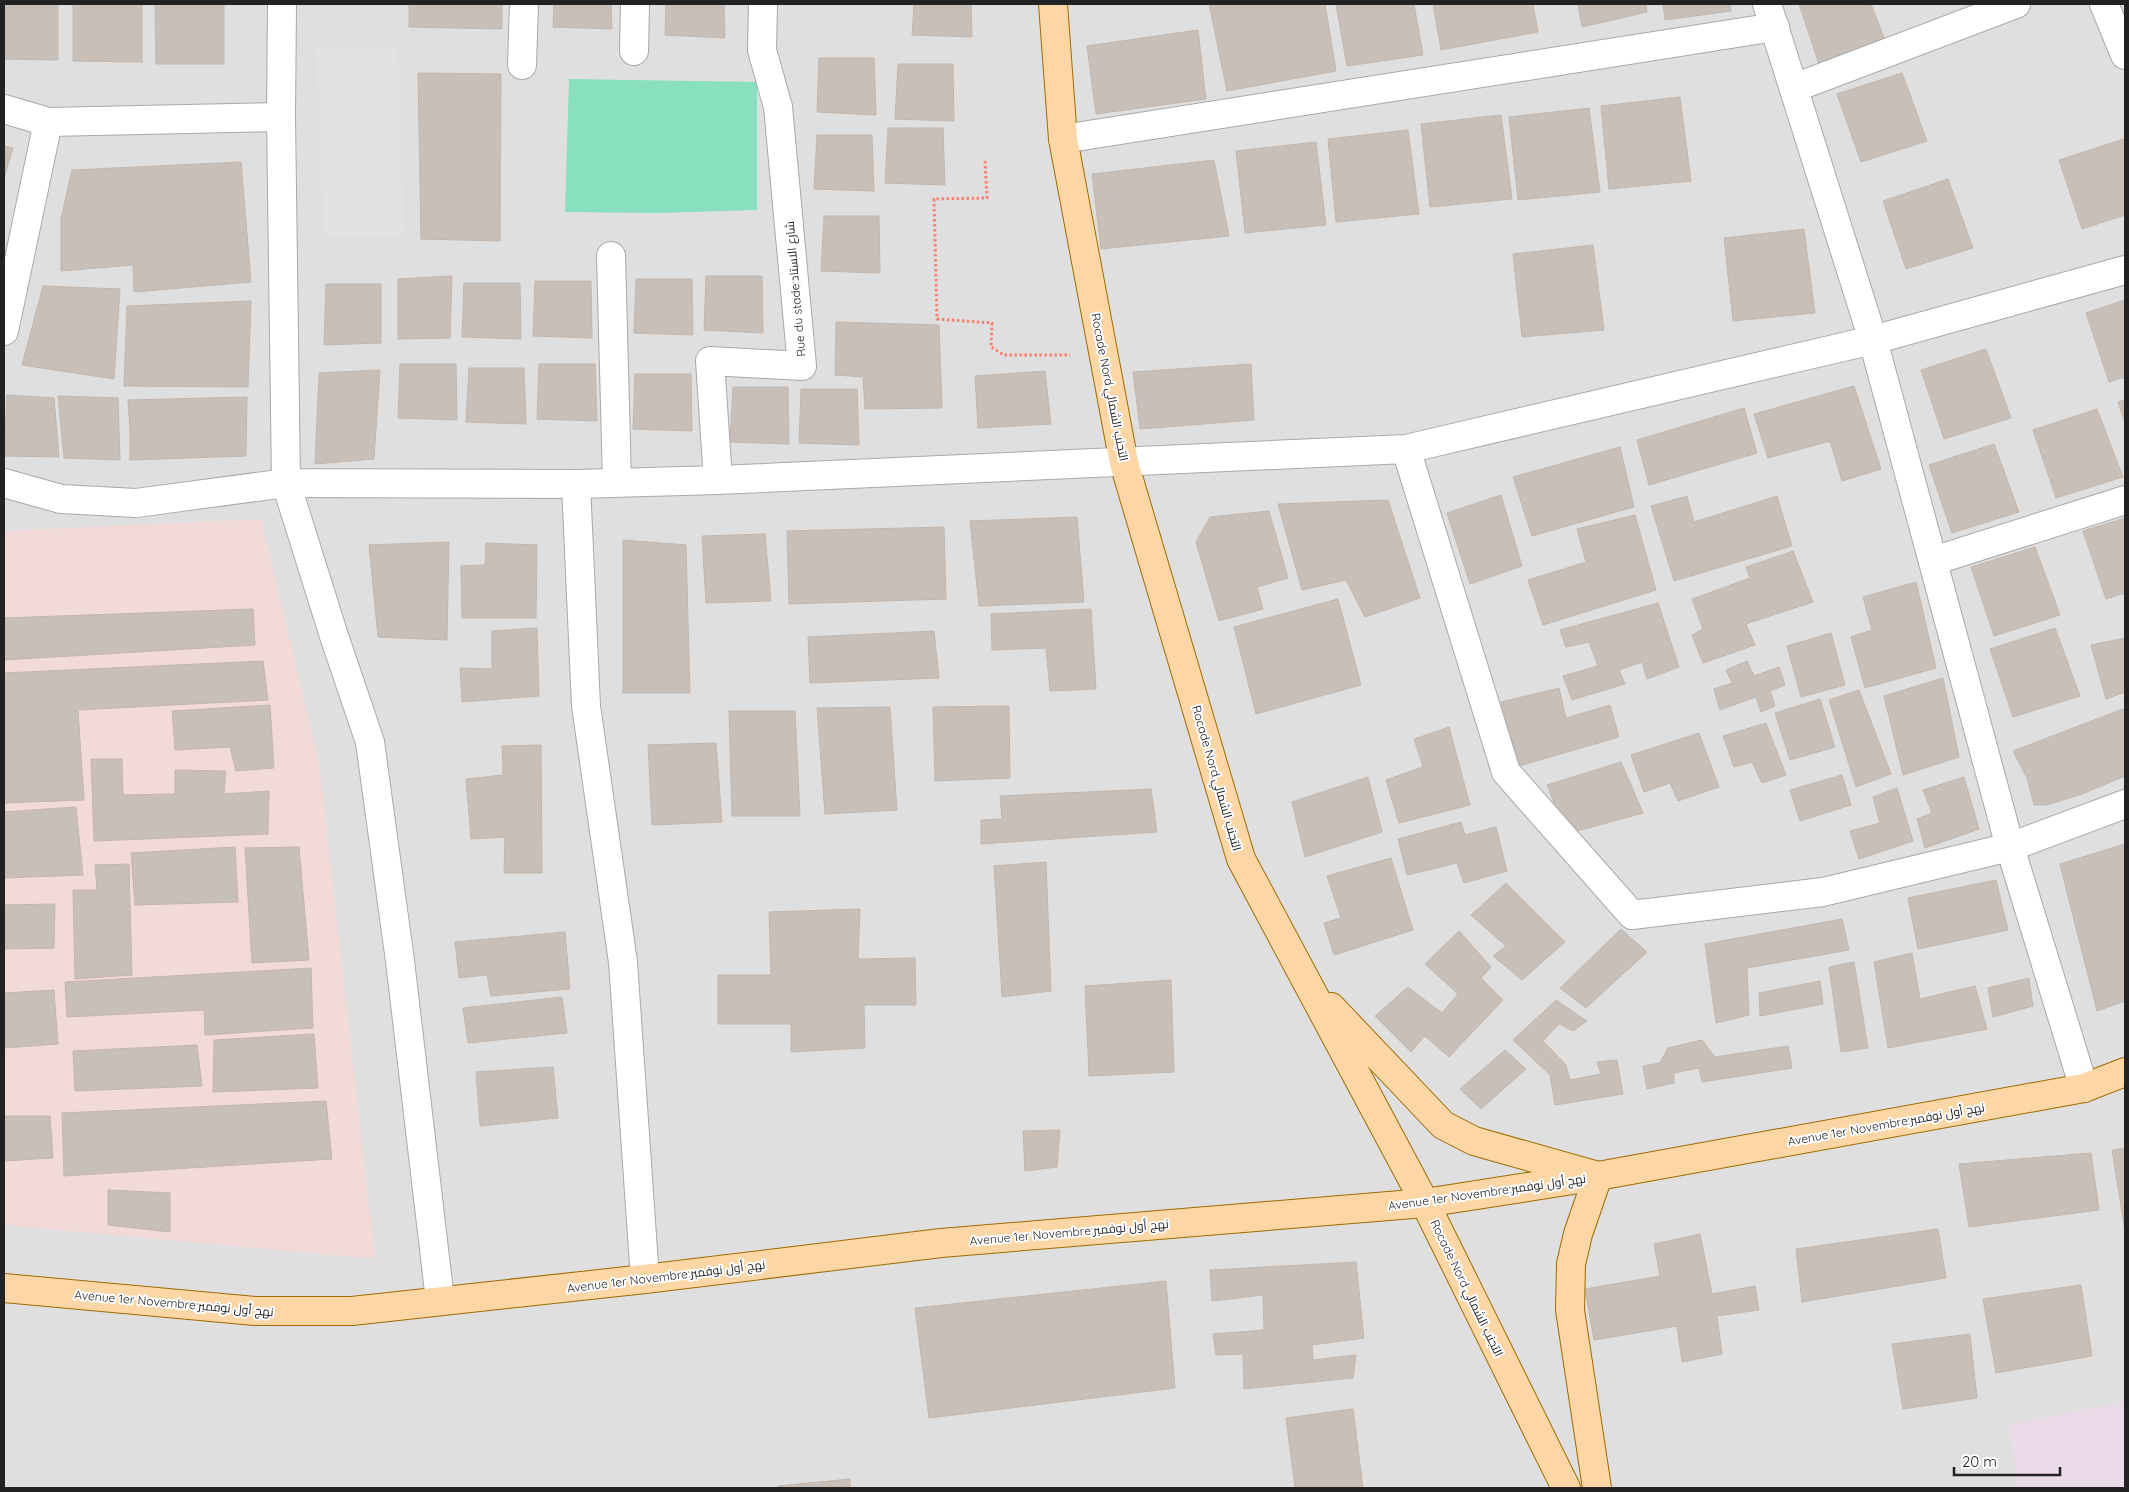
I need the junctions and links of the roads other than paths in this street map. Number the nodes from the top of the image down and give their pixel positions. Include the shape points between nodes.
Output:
1 (282, 4) edge
2 (524, 4) edge
3 (635, 4) edge
4 (763, 4) edge
5 (1053, 4) edge
6 (2016, 4) edge
7 (2104, 4) edge
8 (1771, 15) edge
9 (634, 51) dead end
10 (2125, 55) edge
11 (522, 65) dead end
12 (1794, 88) junction
13 (4, 109) edge
14 (281, 117) junction
15 (48, 122) junction
16 (1064, 139) junction
17 (611, 256) dead end
18 (2125, 270) edge
19 (4, 331) edge
20 (1873, 340) junction
21 (1406, 448) junction
22 (1124, 463) junction
23 (718, 480) junction
24 (617, 482) junction
25 (4, 483) edge
26 (286, 483) junction
27 (576, 484) junction
28 (2125, 500) edge
29 (1933, 561) junction
30 (2125, 804) edge
31 (2010, 847) junction
32 (1306, 981) junction
33 (2125, 1072) edge
34 (2084, 1088) junction
35 (1598, 1176) junction
36 (1425, 1203) junction
37 (645, 1279) junction
38 (4, 1288) edge
39 (440, 1300) junction
40 (1566, 1488) edge
41 (1597, 1488) edge

1 - 14 street
2 - 11 street
3 - 9 street
4 - 23 street, Rue du stade;شارع الاستاد via 762,50 778,107 802,366 710,361
5 - 16 main road, Rocade Nord,التجنب الشمالي
6 - 12 street
7 - 10 street
8 - 12 street
8 - 16 street
12 - 20 street
13 - 15 street
14 - 15 street
14 - 26 street
15 - 19 street
16 - 22 main road, Rocade Nord,التجنب الشمالي
17 - 24 street
18 - 20 street
20 - 21 street
20 - 29 street
21 - 22 street
21 - 31 street via 1506,772 1632,915 1823,892
22 - 23 street
22 - 32 main road, Rocade Nord,التجنب الشمالي via 1241,859
23 - 24 street
24 - 27 street
25 - 26 street via 61,498 136,503
26 - 27 street
26 - 39 street via 370,742 400,961
27 - 37 street via 586,706 623,962
28 - 29 street
29 - 31 street
30 - 31 street
31 - 34 street
32 - 35 main road via 1443,1125 1474,1141
32 - 36 main road, Rocade Nord,التجنب الشمالي
33 - 34 main road, Avenue 1er Novembre;نهج أول نوفمبر
34 - 35 main road, Avenue 1er Novembre;نهج أول نوفمبر
35 - 36 main road, Avenue 1er Novembre;نهج أول نوفمبر
35 - 41 main road via 1571,1264 1570,1310
36 - 37 main road, Avenue 1er Novembre;نهج أول نوفمبر via 941,1243
36 - 40 main road, Rocade Nord,التجنب الشمالي
37 - 39 main road, Avenue 1er Novembre;نهج أول نوفمبر
38 - 39 main road, Avenue 1er Novembre;نهج أول نوفمبر via 255,1311 352,1311

